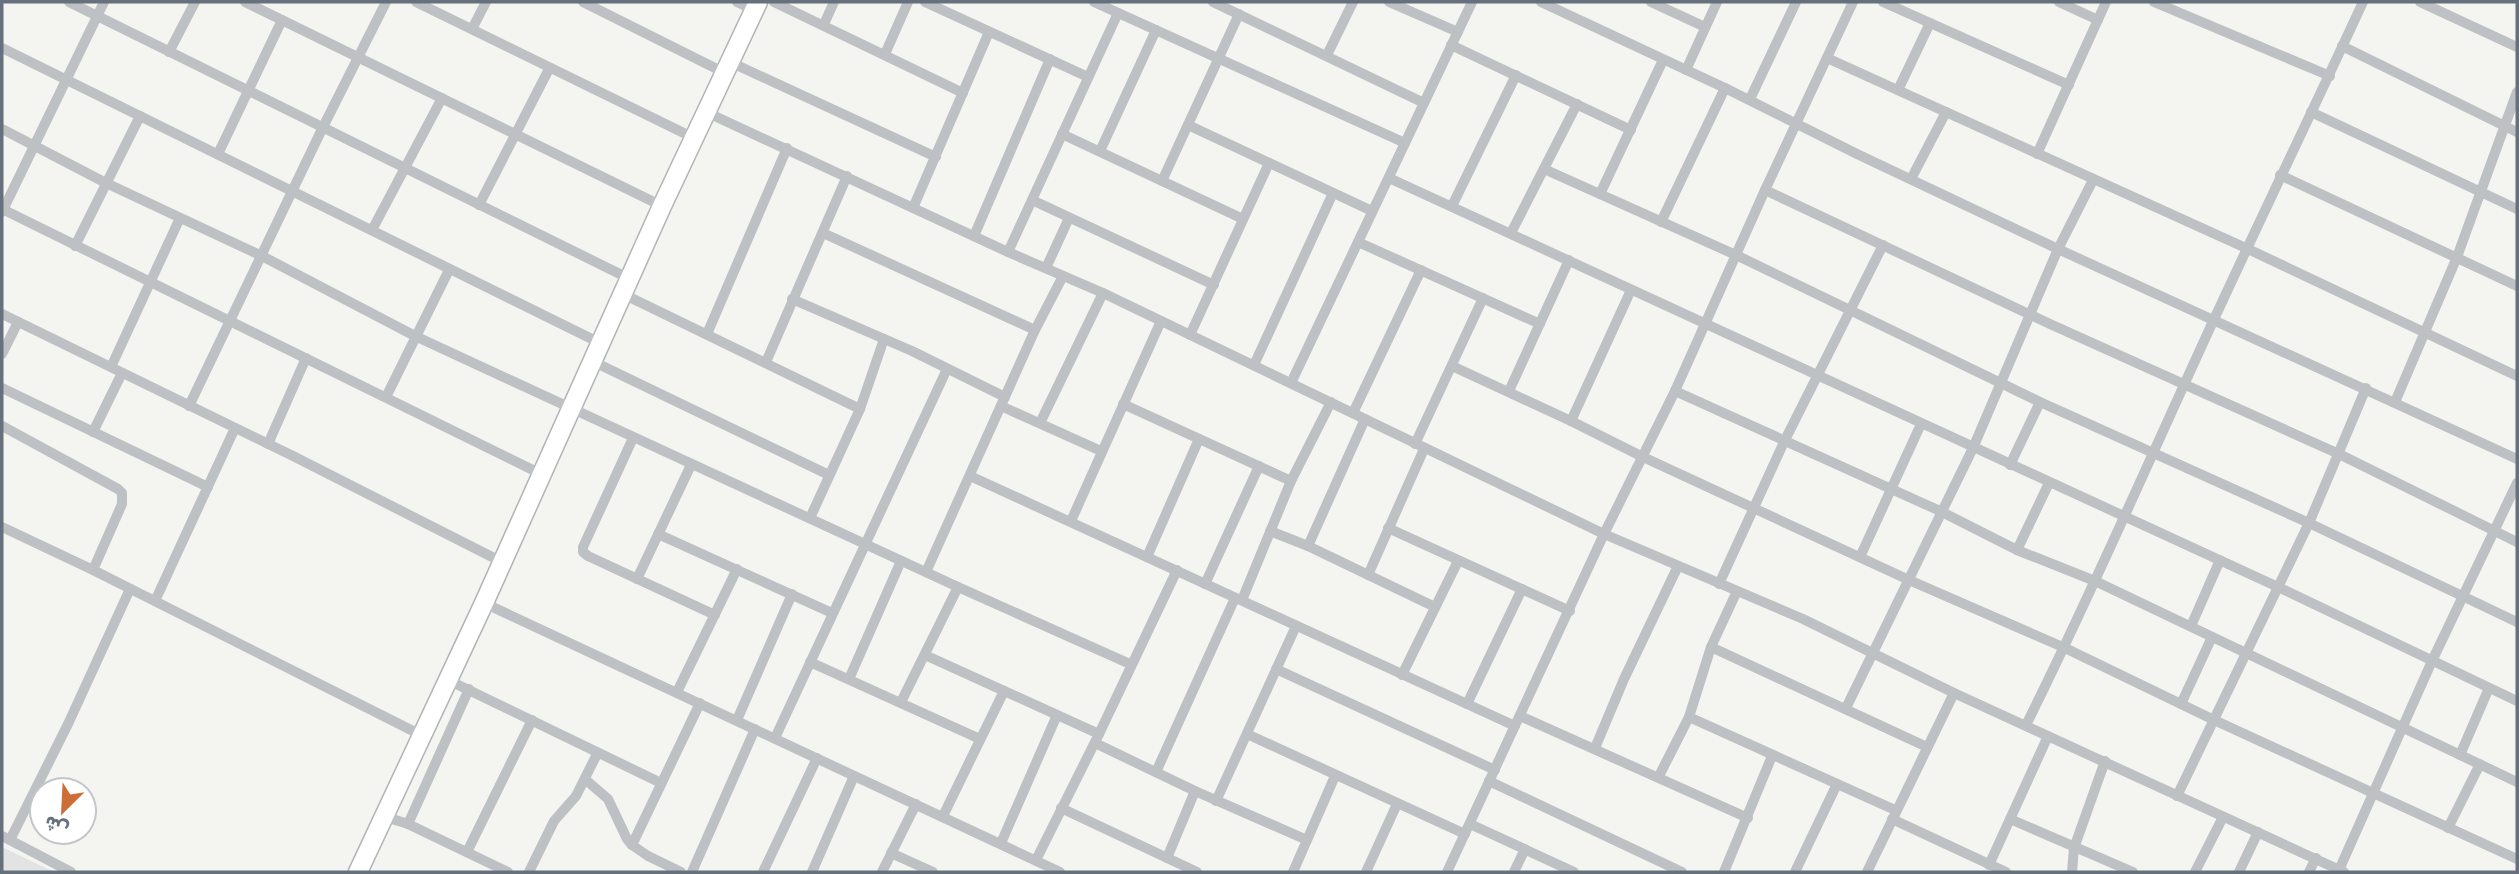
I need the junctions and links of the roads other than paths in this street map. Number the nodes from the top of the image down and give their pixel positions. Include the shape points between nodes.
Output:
1 (69, 2) edge
2 (104, 2) edge
3 (195, 2) edge
4 (245, 2) edge
5 (386, 2) edge
6 (416, 2) edge
7 (486, 2) edge
8 (583, 2) edge
9 (737, 2) edge
10 (774, 2) edge
11 (834, 2) edge
12 (908, 2) edge
13 (925, 2) edge
14 (1094, 2) edge
15 (1213, 2) edge
16 (1353, 2) edge
17 (1389, 2) edge
18 (1472, 2) edge
19 (1541, 2) edge
20 (1572, 2) edge
21 (1651, 2) edge
22 (1717, 2) edge
23 (1796, 2) edge
24 (1853, 2) edge
25 (1883, 2) edge
26 (2059, 2) edge
27 (2106, 2) edge
28 (2154, 2) edge
29 (2363, 2) edge
30 (2420, 2) edge
31 (756, 6) edge
32 (1118, 13) junction
33 (1239, 14) junction
34 (1566, 14) junction
35 (97, 15) junction
36 (282, 20) junction
37 (2098, 20) junction
38 (1930, 23) junction
39 (824, 24) junction
40 (1705, 27) junction
41 (472, 29) junction
42 (1156, 30) junction
43 (989, 32) junction
44 (1458, 32) junction
45 (1451, 46) junction
46 (2342, 46) junction
47 (2517, 47) edge
48 (2, 48) edge
49 (169, 52) junction
50 (885, 54) junction
51 (1327, 55) junction
52 (358, 58) junction
53 (1219, 58) junction
54 (1826, 58) junction
55 (1050, 59) junction
56 (1663, 60) junction
57 (727, 68) junction
58 (549, 69) junction
59 (1686, 70) junction
60 (1516, 75) junction
61 (2330, 76) junction
62 (1088, 77) junction
63 (68, 80) junction
64 (2069, 85) junction
65 (1725, 88) junction
66 (248, 90) junction
67 (1898, 90) junction
68 (963, 93) junction
69 (2517, 93) edge
70 (442, 98) junction
71 (1750, 99) junction
72 (1424, 103) junction
73 (1577, 104) junction
74 (706, 112) junction
75 (1946, 112) junction
76 (2311, 112) junction
77 (140, 116) junction
78 (1796, 121) junction
79 (1188, 125) junction
80 (2505, 126) junction
81 (323, 127) junction
82 (2, 129) edge
83 (1631, 130) junction
84 (2517, 132) edge
85 (1062, 134) junction
86 (515, 135) junction
87 (694, 138) junction
88 (1405, 143) junction
89 (35, 146) junction
90 (787, 148) junction
91 (1100, 151) junction
92 (2037, 153) junction
93 (218, 154) junction
94 (936, 157) junction
95 (1269, 163) junction
96 (404, 168) junction
97 (1544, 169) junction
98 (2280, 175) junction
99 (847, 176) junction
100 (1389, 178) junction
101 (1911, 179) junction
102 (2093, 180) junction
103 (1162, 181) junction
104 (106, 183) junction
105 (1765, 190) junction
106 (293, 191) junction
107 (2482, 191) junction
108 (1333, 193) junction
109 (1600, 194) junction
110 (1032, 200) junction
111 (479, 205) junction
112 (662, 206) junction
113 (1452, 206) junction
114 (913, 208) junction
115 (2517, 209) edge
116 (2, 210) edge
117 (1372, 211) junction
118 (180, 218) junction
119 (1069, 218) junction
120 (1243, 219) junction
121 (1661, 222) junction
122 (372, 230) junction
123 (823, 233) junction
124 (1511, 233) junction
125 (974, 236) junction
126 (1358, 242) junction
127 (1883, 245) junction
128 (75, 246) junction
129 (2059, 249) junction
130 (2248, 249) junction
131 (1007, 252) junction
132 (1736, 255) junction
133 (262, 256) junction
134 (2457, 257) junction
135 (1569, 260) junction
136 (1046, 268) junction
137 (449, 270) junction
138 (1422, 270) junction
139 (1063, 276) junction
140 (150, 282) junction
141 (1214, 285) junction
142 (626, 286) junction
143 (2517, 286) edge
144 (1631, 290) junction
145 (1103, 293) junction
146 (1483, 298) junction
147 (792, 299) junction
148 (1849, 310) junction
149 (2, 314) edge
150 (2029, 314) junction
151 (230, 320) junction
152 (2214, 320) junction
153 (1161, 321) junction
154 (18, 322) junction
155 (1706, 322) junction
156 (1540, 324) junction
157 (1035, 330) junction
158 (2424, 332) junction
159 (708, 334) junction
160 (1191, 335) junction
161 (415, 336) junction
162 (884, 339) junction
163 (600, 343) junction
164 (2, 354) edge
165 (306, 358) junction
166 (592, 361) junction
167 (766, 362) junction
168 (1254, 365) junction
169 (1452, 366) junction
170 (111, 367) junction
171 (947, 369) junction
172 (122, 373) junction
173 (1817, 376) junction
174 (2517, 376) edge
175 (1291, 383) junction
176 (2002, 383) junction
177 (2184, 384) junction
178 (2, 388) edge
179 (2366, 388) junction
180 (1509, 391) junction
181 (1675, 391) junction
182 (386, 397) junction
183 (1003, 401) junction
184 (1331, 402) junction
185 (2040, 402) junction
186 (2395, 402) junction
187 (1123, 404) junction
188 (189, 406) junction
189 (571, 407) junction
190 (860, 409) junction
191 (1353, 413) junction
192 (1365, 419) junction
193 (1571, 421) junction
194 (1040, 423) junction
195 (1921, 424) junction
196 (2, 426) edge
197 (235, 428) junction
198 (93, 432) junction
199 (633, 438) junction
200 (1199, 439) junction
201 (1784, 442) junction
202 (268, 444) junction
203 (1420, 447) junction
204 (1973, 447) junction
205 (1101, 451) junction
206 (2154, 452) junction
207 (2339, 454) junction
208 (1643, 457) junction
209 (2517, 459) edge
210 (691, 465) junction
211 (2010, 465) junction
212 (1259, 466) junction
213 (541, 474) junction
214 (829, 475) junction
215 (970, 476) junction
216 (1291, 481) junction
217 (2049, 483) junction
218 (2517, 483) edge
219 (208, 487) junction
220 (1890, 489) junction
221 (1754, 508) junction
222 (1940, 511) junction
223 (2125, 517) junction
224 (810, 518) junction
225 (1072, 521) junction
226 (2309, 523) junction
227 (2, 527) edge
228 (1388, 528) junction
229 (1270, 531) junction
230 (2495, 532) junction
231 (658, 534) junction
232 (1604, 534) junction
233 (2517, 542) edge
234 (866, 544) junction
235 (1308, 546) junction
236 (2017, 550) junction
237 (1147, 557) junction
238 (1860, 557) junction
239 (2220, 560) junction
240 (901, 561) junction
241 (1458, 561) junction
242 (502, 562) junction
243 (1678, 566) junction
244 (737, 569) junction
245 (93, 570) junction
246 (1177, 570) junction
247 (926, 572) junction
248 (1367, 575) junction
249 (637, 579) junction
250 (1909, 580) junction
251 (2095, 581) junction
252 (1205, 583) junction
253 (1719, 584) junction
254 (958, 587) junction
255 (2278, 587) junction
256 (130, 589) junction
257 (1522, 589) junction
258 (1737, 592) junction
259 (792, 594) junction
260 (2462, 596) junction
261 (1238, 599) junction
262 (155, 601) junction
263 (484, 603) junction
264 (1435, 607) junction
265 (1570, 611) junction
266 (832, 613) junction
267 (715, 615) junction
268 (2517, 622) edge
269 (1296, 626) junction
270 (2190, 626) junction
271 (2212, 637) junction
272 (1711, 647) junction
273 (2065, 648) junction
274 (1874, 652) junction
275 (2245, 652) junction
276 (925, 655) junction
277 (2432, 661) junction
278 (810, 662) junction
279 (1130, 664) junction
280 (1276, 669) junction
281 (1402, 675) junction
282 (849, 679) junction
283 (448, 680) junction
284 (2489, 688) junction
285 (468, 689) junction
286 (1004, 691) junction
287 (677, 692) junction
288 (1954, 693) junction
289 (2517, 701) edge
290 (700, 702) junction
291 (901, 702) junction
292 (1467, 704) junction
293 (2181, 704) junction
294 (1846, 708) junction
295 (1057, 715) junction
296 (1689, 717) junction
297 (532, 720) junction
298 (737, 720) junction
299 (2214, 720) junction
300 (1517, 721) junction
301 (2026, 725) junction
302 (2403, 727) junction
303 (755, 729) junction
304 (1247, 734) junction
305 (423, 736) junction
306 (2048, 736) junction
307 (775, 738) junction
308 (980, 739) junction
309 (1097, 739) junction
310 (1927, 747) junction
311 (1595, 748) junction
312 (597, 754) junction
313 (2460, 755) junction
314 (1772, 756) junction
315 (817, 758) junction
316 (2105, 761) junction
317 (2480, 764) junction
318 (1156, 772) junction
319 (854, 776) junction
320 (1335, 776) junction
321 (1492, 776) junction
322 (1659, 776) junction
323 (586, 780) junction
324 (2517, 782) edge
325 (660, 783) junction
326 (1837, 784) junction
327 (1195, 791) junction
328 (2373, 793) junction
329 (2177, 796) junction
330 (1216, 801) junction
331 (916, 804) junction
332 (1397, 804) junction
333 (1061, 808) junction
334 (1893, 815) junction
335 (943, 816) junction
336 (386, 817) junction
337 (2223, 817) junction
338 (1748, 818) junction
339 (2010, 820) junction
340 (408, 824) junction
341 (2448, 828) junction
342 (1467, 829) junction
343 (2258, 832) junction
344 (6, 838) edge
345 (1307, 840) junction
346 (1001, 843) junction
347 (632, 845) junction
348 (2074, 848) junction
349 (1525, 849) junction
350 (467, 852) junction
351 (891, 853) junction
352 (1167, 858) junction
353 (2316, 859) junction
354 (2517, 859) edge
355 (1036, 860) junction
356 (1989, 865) junction
357 (2342, 871) edge
358 (71, 872) edge
359 (358, 872) edge
360 (508, 872) edge
361 (529, 872) edge
362 (681, 872) edge
363 (692, 872) edge
364 (763, 872) edge
365 (812, 872) edge
366 (882, 872) edge
367 (933, 872) edge
368 (1060, 872) edge
369 (1197, 872) edge
370 (1293, 872) edge
371 (1366, 872) edge
372 (1447, 872) edge
373 (1514, 872) edge
374 (1574, 872) edge
375 (1682, 872) edge
376 (1724, 872) edge
377 (1795, 872) edge
378 (1867, 872) edge
379 (2006, 872) edge
380 (2072, 872) edge
381 (2133, 872) edge
382 (2195, 872) edge
383 (2239, 872) edge
384 (2309, 872) edge

1 - 35 street
2 - 35 street
3 - 49 street
4 - 36 street
5 - 52 street
6 - 41 street
7 - 41 street
8 - 57 street
9 - 31 street
10 - 39 street
11 - 39 street
12 - 50 street
13 - 43 street
14 - 32 street
15 - 33 street
16 - 51 street
17 - 44 street
18 - 44 street
19 - 34 street
20 - 34 street
21 - 40 street
22 - 40 street
23 - 71 street
24 - 54 street
25 - 38 street
26 - 37 street
27 - 37 street
28 - 61 street
29 - 46 street
30 - 47 street
31 - 57 highway
32 - 42 street
32 - 62 street
33 - 51 street
33 - 53 street
34 - 56 street
35 - 49 street
35 - 63 street
36 - 52 street
36 - 66 street
37 - 64 street
38 - 64 street
38 - 67 street
39 - 50 street
40 - 59 street
41 - 58 street
42 - 53 street
42 - 91 street
43 - 55 street
43 - 68 street
44 - 45 street
45 - 60 street
45 - 72 street
46 - 61 street
46 - 80 street
48 - 63 street
49 - 66 street
50 - 68 street
51 - 72 street
52 - 70 street
52 - 81 street
53 - 79 street
53 - 88 street
54 - 67 street
54 - 78 street
55 - 62 street
55 - 125 street
56 - 59 street
56 - 83 street
57 - 74 highway
57 - 94 street
58 - 86 street
58 - 87 street
59 - 65 street
60 - 73 street
60 - 113 street
61 - 76 street
62 - 85 street
63 - 77 street
63 - 89 street
64 - 92 street
65 - 71 street
65 - 121 street
66 - 81 street
66 - 93 street
67 - 75 street
68 - 94 street
69 - 80 street
70 - 86 street
70 - 96 street
71 - 78 street
72 - 88 street
73 - 83 street
73 - 97 street
74 - 87 highway
74 - 90 street
75 - 92 street
75 - 101 street
76 - 98 street
76 - 107 street
77 - 93 street
77 - 104 street
78 - 101 street
78 - 105 street
79 - 95 street
79 - 103 street
80 - 84 street
80 - 107 street
81 - 96 street
81 - 106 street
82 - 89 street
83 - 109 street
85 - 91 street
85 - 110 street
86 - 111 street
86 - 112 street
87 - 112 highway
88 - 100 street
89 - 104 street
89 - 116 street
90 - 99 street
90 - 159 street
91 - 103 street
92 - 102 street
93 - 106 street
94 - 114 street
95 - 108 street
95 - 120 street
96 - 111 street
96 - 122 street
97 - 109 street
97 - 124 street
98 - 130 street
98 - 134 street
99 - 114 street
99 - 123 street
100 - 113 street
100 - 117 street
101 - 129 street
102 - 129 street
102 - 130 street
103 - 120 street
104 - 118 street
104 - 128 street
105 - 127 street
105 - 132 street
106 - 122 street
106 - 133 street
107 - 115 street
107 - 134 street
108 - 117 street
108 - 168 street
109 - 121 street
110 - 119 street
110 - 131 street
111 - 142 street
112 - 142 highway
113 - 124 street
114 - 125 street
116 - 128 street
117 - 126 street
118 - 133 street
118 - 140 street
119 - 136 street
119 - 141 street
120 - 141 street
121 - 132 street
122 - 137 street
123 - 147 street
123 - 157 street
124 - 135 street
125 - 131 street
126 - 138 street
126 - 175 street
127 - 148 street
127 - 150 street
128 - 140 street
129 - 150 street
129 - 152 street
130 - 152 street
130 - 158 street
131 - 136 street
132 - 148 street
132 - 155 street
133 - 151 street
133 - 161 street
134 - 143 street
134 - 158 street
135 - 144 street
135 - 156 street
136 - 139 street
137 - 161 street
137 - 163 street
138 - 146 street
138 - 191 street
139 - 145 street
139 - 157 street
140 - 151 street
140 - 170 street
141 - 160 street
142 - 159 street
142 - 163 highway
144 - 155 street
144 - 193 street
145 - 153 street
145 - 194 street
146 - 156 street
146 - 169 street
147 - 162 street
147 - 167 street
148 - 173 street
148 - 176 street
149 - 154 street
150 - 176 street
150 - 177 street
151 - 165 street
151 - 188 street
152 - 177 street
152 - 179 street
153 - 160 street
153 - 187 street
154 - 164 street
154 - 170 street
155 - 173 street
155 - 181 street
156 - 180 street
157 - 183 street
158 - 174 street
158 - 186 street
159 - 167 street
160 - 168 street
161 - 182 street
161 - 189 street
162 - 171 street
162 - 190 street
163 - 166 highway
165 - 182 street
165 - 202 street
166 - 189 highway
166 - 214 street
167 - 190 street
168 - 175 street
169 - 180 street
169 - 203 street
170 - 172 street
171 - 183 street
171 - 234 street
172 - 188 street
172 - 198 street
173 - 195 street
173 - 201 street
175 - 184 street
176 - 185 street
176 - 204 street
177 - 206 street
177 - 207 street
178 - 198 street
179 - 186 street
179 - 207 street
180 - 193 street
181 - 201 street
181 - 208 street
182 - 213 street
183 - 194 street
183 - 215 street
184 - 191 street
184 - 216 street
185 - 206 street
185 - 211 street
186 - 209 street
187 - 200 street
187 - 205 street
188 - 197 street
189 - 199 street
189 - 213 highway
190 - 214 street
191 - 192 street
192 - 203 street
192 - 235 street
193 - 208 street
194 - 205 street
195 - 204 street
195 - 220 street
196 - 245 street via 121,493 122,504
197 - 202 street
197 - 219 street
198 - 219 street
199 - 210 street
199 - 249 street via 583,547 588,556
200 - 212 street
200 - 237 street
201 - 220 street
201 - 221 street
202 - 242 street
203 - 228 street
203 - 232 street
204 - 211 street
204 - 222 street
205 - 225 street
206 - 223 street
206 - 226 street
207 - 226 street
207 - 230 street
208 - 221 street
208 - 232 street
210 - 224 street
210 - 231 street
211 - 217 street
212 - 216 street
212 - 252 street
213 - 242 highway
214 - 224 street
215 - 225 street
215 - 247 street
216 - 229 street
217 - 223 street
217 - 236 street
218 - 230 street
219 - 262 street
220 - 222 street
220 - 238 street
221 - 238 street
221 - 253 street
222 - 236 street
222 - 250 street
223 - 239 street
223 - 251 street
224 - 234 street
225 - 237 street
226 - 255 street
226 - 260 street
227 - 245 street
228 - 241 street
228 - 248 street
229 - 235 street
229 - 261 street
230 - 233 street
230 - 260 street
231 - 244 street
231 - 249 street
232 - 243 street
232 - 265 street
234 - 240 street
234 - 266 street
235 - 248 street
236 - 251 street
237 - 246 street
238 - 250 street
239 - 255 street
239 - 270 street
240 - 247 street
240 - 282 street
241 - 257 street
241 - 264 street
242 - 263 highway
243 - 253 street
243 - 311 street
244 - 259 street
244 - 267 street
245 - 256 street
246 - 252 street
246 - 279 street
247 - 254 street
248 - 264 street
249 - 267 street
250 - 273 street
250 - 274 street
251 - 270 street
251 - 273 street
252 - 261 street
253 - 258 street
254 - 276 street
254 - 279 street
255 - 275 street
255 - 277 street
256 - 262 street
256 - 344 street via 68,724
257 - 265 street
257 - 292 street
258 - 272 street
258 - 274 street
259 - 266 street
259 - 298 street
260 - 268 street
260 - 277 street
261 - 269 street
261 - 318 street
262 - 305 street
263 - 283 highway
263 - 287 street
264 - 281 street
265 - 300 street
266 - 278 street
267 - 287 street
269 - 280 street
269 - 281 street
270 - 271 street
271 - 275 street
271 - 293 street
272 - 294 street
272 - 296 street
273 - 293 street
273 - 301 street
274 - 288 street
274 - 294 street
275 - 299 street
275 - 302 street
276 - 286 street
276 - 291 street
277 - 284 street
277 - 302 street
278 - 282 street
278 - 307 street
279 - 309 street
280 - 304 street
280 - 321 street
281 - 292 street
282 - 291 street
283 - 285 street
283 - 305 highway
284 - 289 street
284 - 313 street
285 - 297 street
285 - 340 street
286 - 295 street
286 - 308 street
287 - 290 street
288 - 301 street
288 - 310 street
290 - 298 street
290 - 325 street
291 - 308 street
292 - 300 street
293 - 299 street
294 - 310 street
295 - 309 street
295 - 346 street
296 - 314 street
296 - 322 street
297 - 312 street
297 - 350 street
298 - 303 street
299 - 328 street
299 - 329 street
300 - 311 street
300 - 321 street
301 - 306 street
302 - 313 street
302 - 328 street
303 - 307 street
303 - 363 street
304 - 320 street
304 - 330 street
305 - 336 highway
306 - 316 street
306 - 339 street
307 - 315 street
308 - 335 street
309 - 318 street
309 - 333 street
310 - 334 street
311 - 322 street
312 - 323 street
312 - 325 street
313 - 317 street
314 - 326 street
314 - 338 street
315 - 319 street
315 - 364 street
316 - 329 street
316 - 348 street
317 - 324 street
317 - 341 street
318 - 327 street
319 - 331 street
319 - 365 street
320 - 332 street
320 - 345 street
321 - 342 street
321 - 375 street
322 - 338 street
323 - 347 street via 605,794
323 - 361 street via 554,821
325 - 347 street
326 - 334 street
326 - 377 street
327 - 330 street
327 - 352 street
328 - 341 street
328 - 357 street
329 - 337 street
330 - 345 street
331 - 335 street
331 - 351 street
332 - 342 street
332 - 371 street
333 - 352 street
333 - 355 street
334 - 356 street
334 - 378 street
335 - 346 street
336 - 340 street
336 - 359 highway
337 - 343 street
337 - 382 street
338 - 376 street
339 - 348 street
339 - 356 street
340 - 350 street
341 - 354 street
342 - 349 street
342 - 372 street
343 - 353 street
343 - 383 street
344 - 358 street
345 - 370 street
346 - 355 street
347 - 362 street
348 - 380 street
348 - 381 street
349 - 373 street
349 - 374 street
350 - 360 street
351 - 366 street
351 - 367 street
352 - 369 street
353 - 357 street
353 - 384 street
355 - 368 street
356 - 379 street

